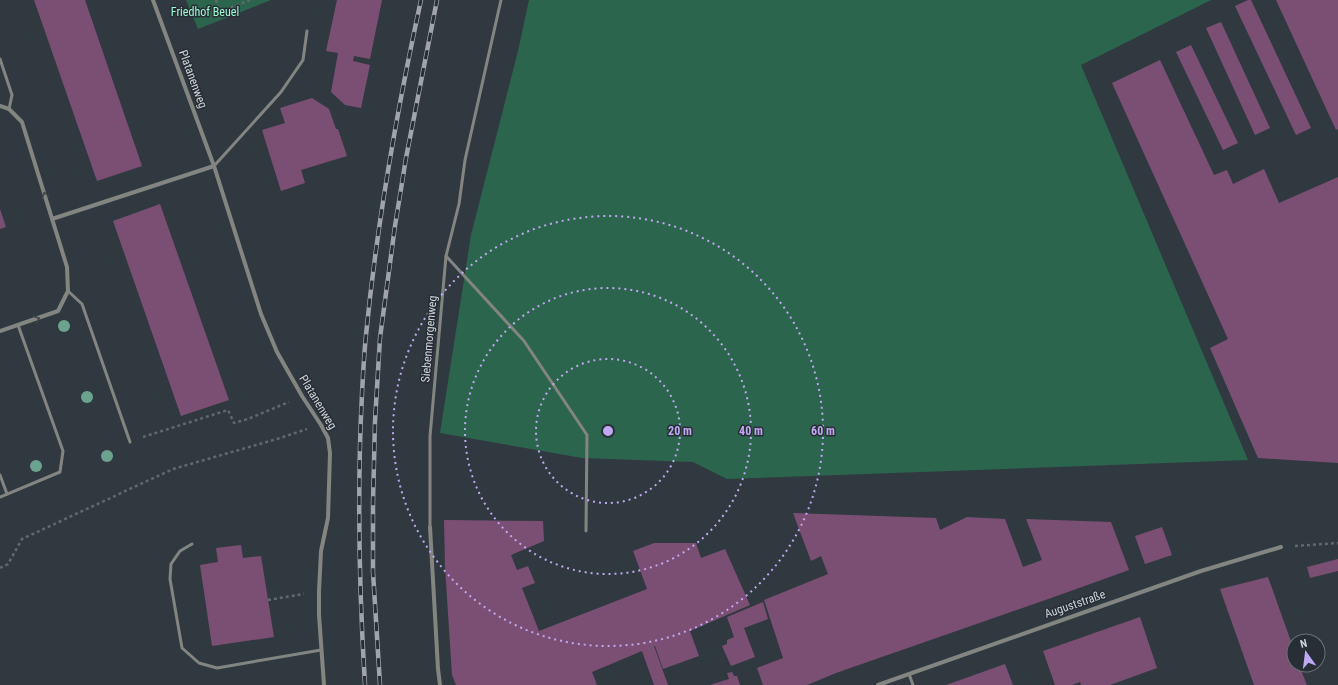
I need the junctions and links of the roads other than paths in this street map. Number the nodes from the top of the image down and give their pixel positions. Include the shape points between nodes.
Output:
1 (153, 0) edge
2 (501, 0) edge
3 (307, 31) dead end
4 (0, 59) edge
5 (0, 106) edge
6 (9, 109) junction
7 (214, 166) junction
8 (52, 219) junction
9 (446, 256) junction
10 (68, 291) junction
11 (18, 325) junction
12 (0, 331) edge
13 (130, 442) road end
14 (0, 475) edge
15 (7, 494) junction
16 (0, 497) edge
17 (430, 526) joint
18 (586, 531) dead end
19 (192, 544) dead end
20 (1281, 547) road end
21 (321, 650) junction
22 (909, 674) junction
23 (324, 685) edge
24 (440, 685) edge
25 (878, 685) edge
26 (913, 685) edge

1 - 7 street, Platanenweg
2 - 9 lane, Siebenmorgenweg
3 - 7 lane via 303,60 281,92
4 - 6 lane via 12,95
5 - 6 street
8 -> 6 street via 22,122
7 - 8 street
7 - 21 street, Platanenweg via 261,314 277,352 328,438 328,518 320,552
8 - 10 street via 67,267
9 - 17 lane, Siebenmorgenweg via 430,436
9 - 18 lane via 524,341 587,435
11 -> 10 street via 58,311
10 - 13 lane via 82,304
11 - 12 street
11 - 15 lane via 63,451 60,472
14 - 15 lane
15 - 16 lane
17 - 24 street, Siebenmorgenweg
19 - 21 lane via 180,551 171,564 170,580 182,648 199,663 217,668
20 - 22 street, Auguststraße via 1201,571
21 - 23 street, Platanenweg
22 - 25 street, Auguststraße
22 - 26 lane

